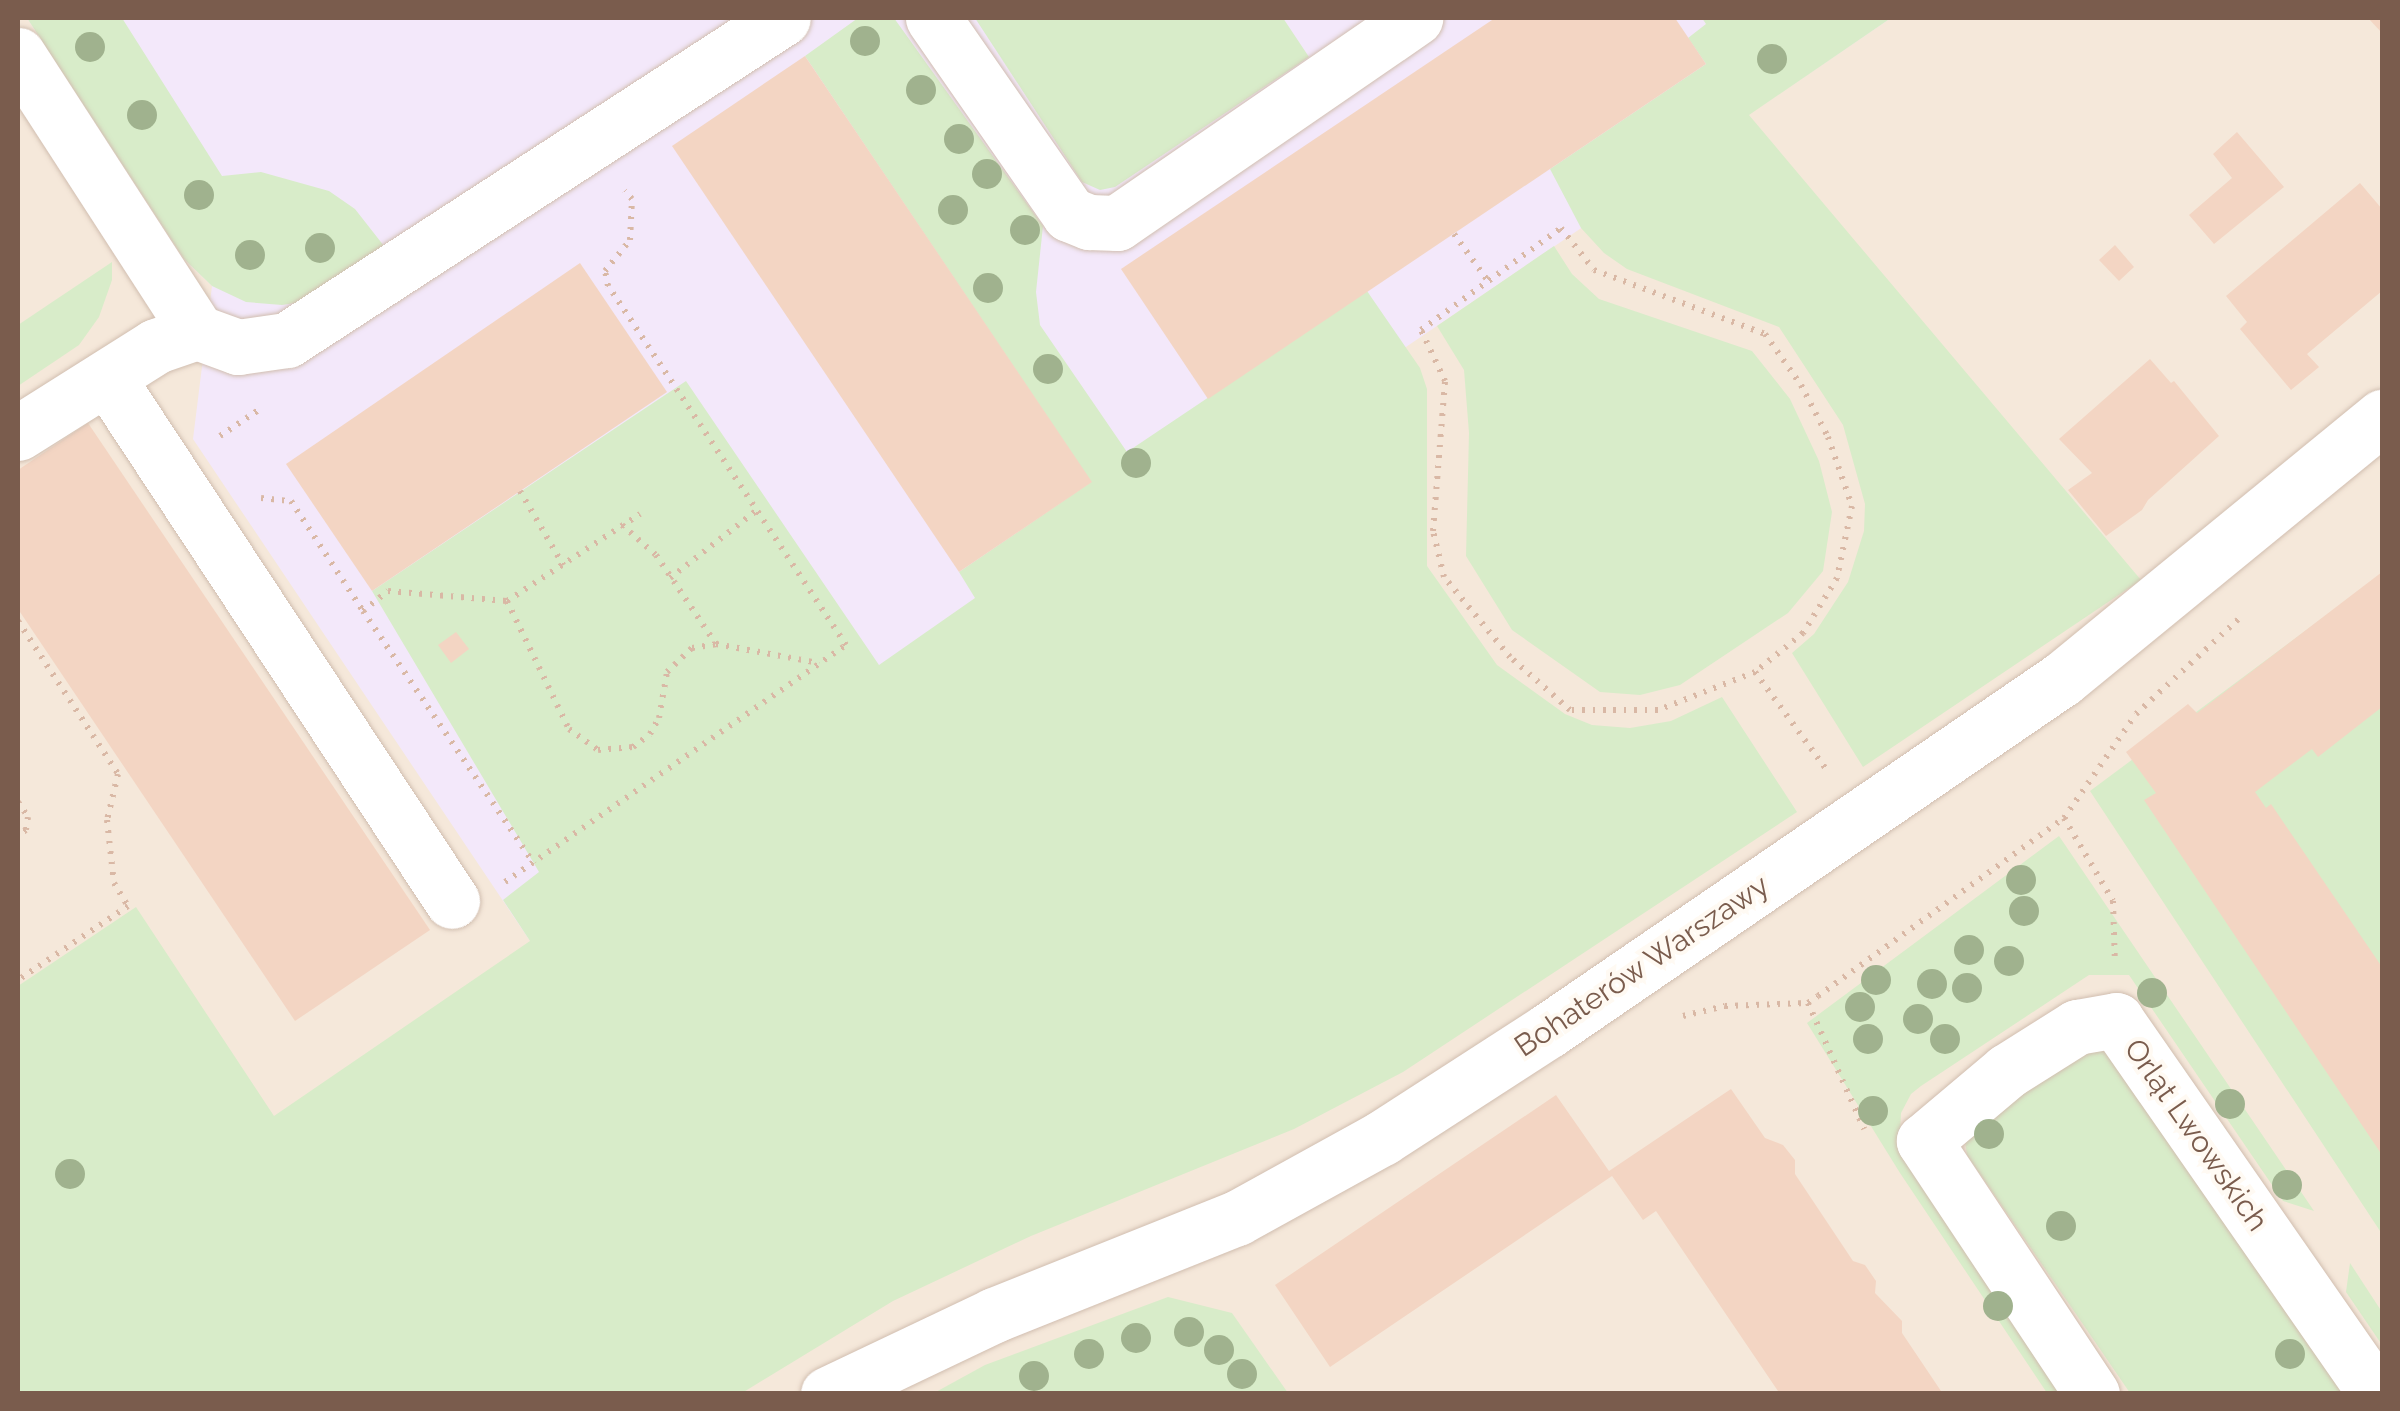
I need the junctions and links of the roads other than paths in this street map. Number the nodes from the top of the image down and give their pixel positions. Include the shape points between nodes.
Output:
1 (784, 18) edge
2 (932, 18) edge
3 (1415, 18) edge
4 (18, 55) edge
5 (197, 332) junction
6 (108, 380) junction
7 (2382, 418) edge
8 (18, 433) edge
9 (452, 902) road end
10 (828, 1394) edge
11 (2092, 1394) edge
12 (2376, 1394) edge

1 - 5 street via 288,340 238,348
2 - 3 street via 1068,214 1117,223
4 - 5 street
5 - 6 street via 156,346
6 - 8 street
6 - 9 street
7 - 10 street, Bohaterów Warszawy via 2062,679 1382,1138 1237,1218 994,1315
11 - 12 street, Orląt Lwowskich via 1924,1141 2007,1071 2077,1027 2116,1020

